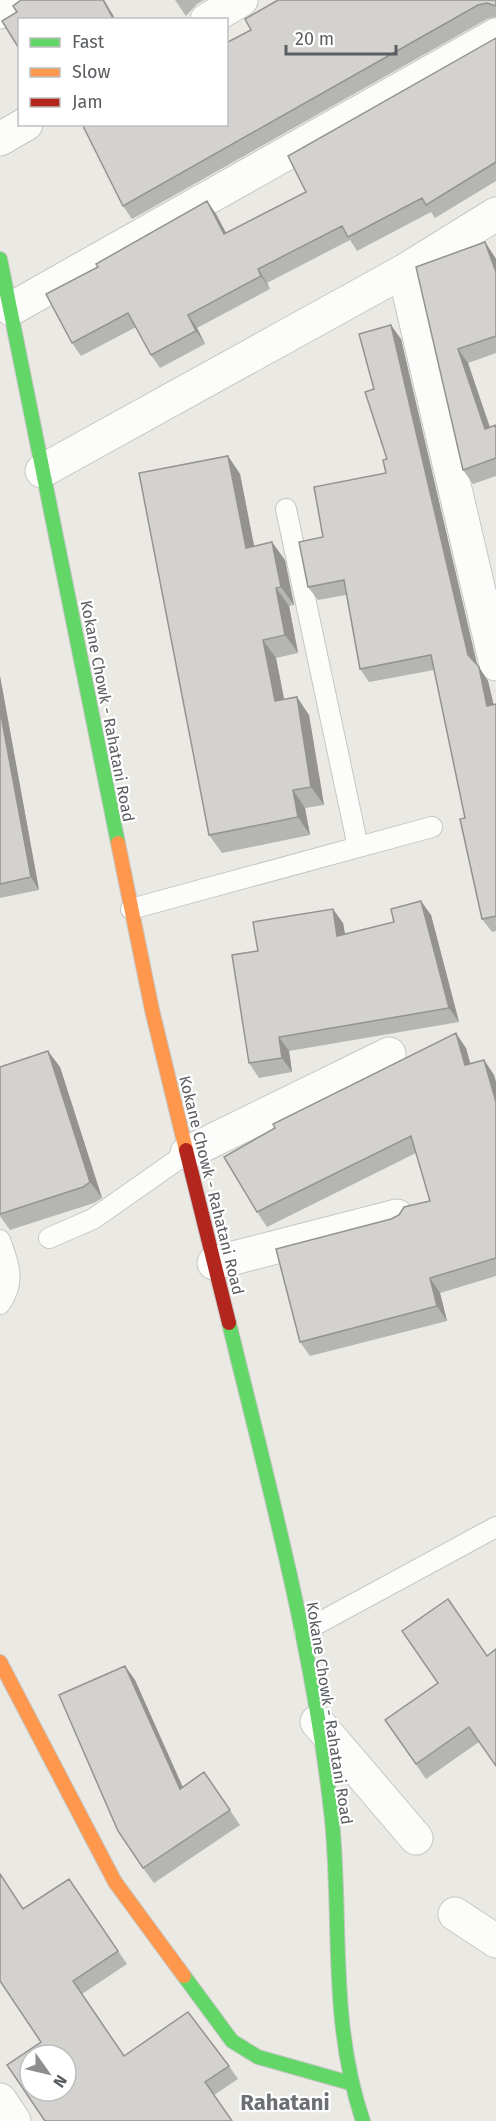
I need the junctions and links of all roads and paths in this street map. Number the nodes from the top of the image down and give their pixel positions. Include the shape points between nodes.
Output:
1 (21, 0) edge
2 (241, 0) edge
3 (0, 12) edge
4 (210, 18) edge
5 (496, 35) edge
6 (23, 126) edge
7 (0, 139) edge
8 (496, 214) edge
9 (0, 259) edge
10 (404, 271) junction
11 (11, 309) junction
12 (42, 471) junction
13 (286, 510) dead end
14 (496, 664) edge
15 (432, 827) dead end
16 (357, 848) junction
17 (131, 909) junction
18 (389, 1054) dead end
19 (187, 1153) junction
20 (397, 1216) edge
21 (49, 1238) dead end
22 (0, 1240) edge
23 (214, 1263) junction
24 (0, 1304) edge
25 (496, 1527) edge
26 (304, 1631) junction
27 (0, 1662) edge
28 (317, 1722) junction
29 (416, 1838) dead end
30 (455, 1914) dead end
31 (496, 1941) edge
32 (350, 2083) junction
33 (0, 2100) edge
34 (14, 2121) edge
35 (363, 2121) edge

1 - 3 street
2 - 4 street
5 - 11 street
6 - 7 street
8 - 10 street
9 - 11 street, Kokane Chowk - Rahatani Road
10 - 12 street
10 - 14 street
11 - 12 street, Kokane Chowk - Rahatani Road
12 - 17 street, Kokane Chowk - Rahatani Road
13 - 16 lane
15 - 16 lane
16 - 17 lane
17 - 19 street, Kokane Chowk - Rahatani Road
18 - 19 street
19 - 21 lane via 93,1219
19 - 23 street, Kokane Chowk - Rahatani Road
20 - 23 street
22 - 24 lane via 11,1268 8,1293
23 - 26 street, Kokane Chowk - Rahatani Road
25 - 26 lane
26 - 28 street, Kokane Chowk - Rahatani Road
27 - 32 street via 115,1882 232,2041 258,2057
28 - 29 street
28 - 32 street, Kokane Chowk - Rahatani Road via 332,1821 338,1992
30 - 31 street
32 - 35 street, Kokane Chowk - Rahatani Road
33 - 34 street

